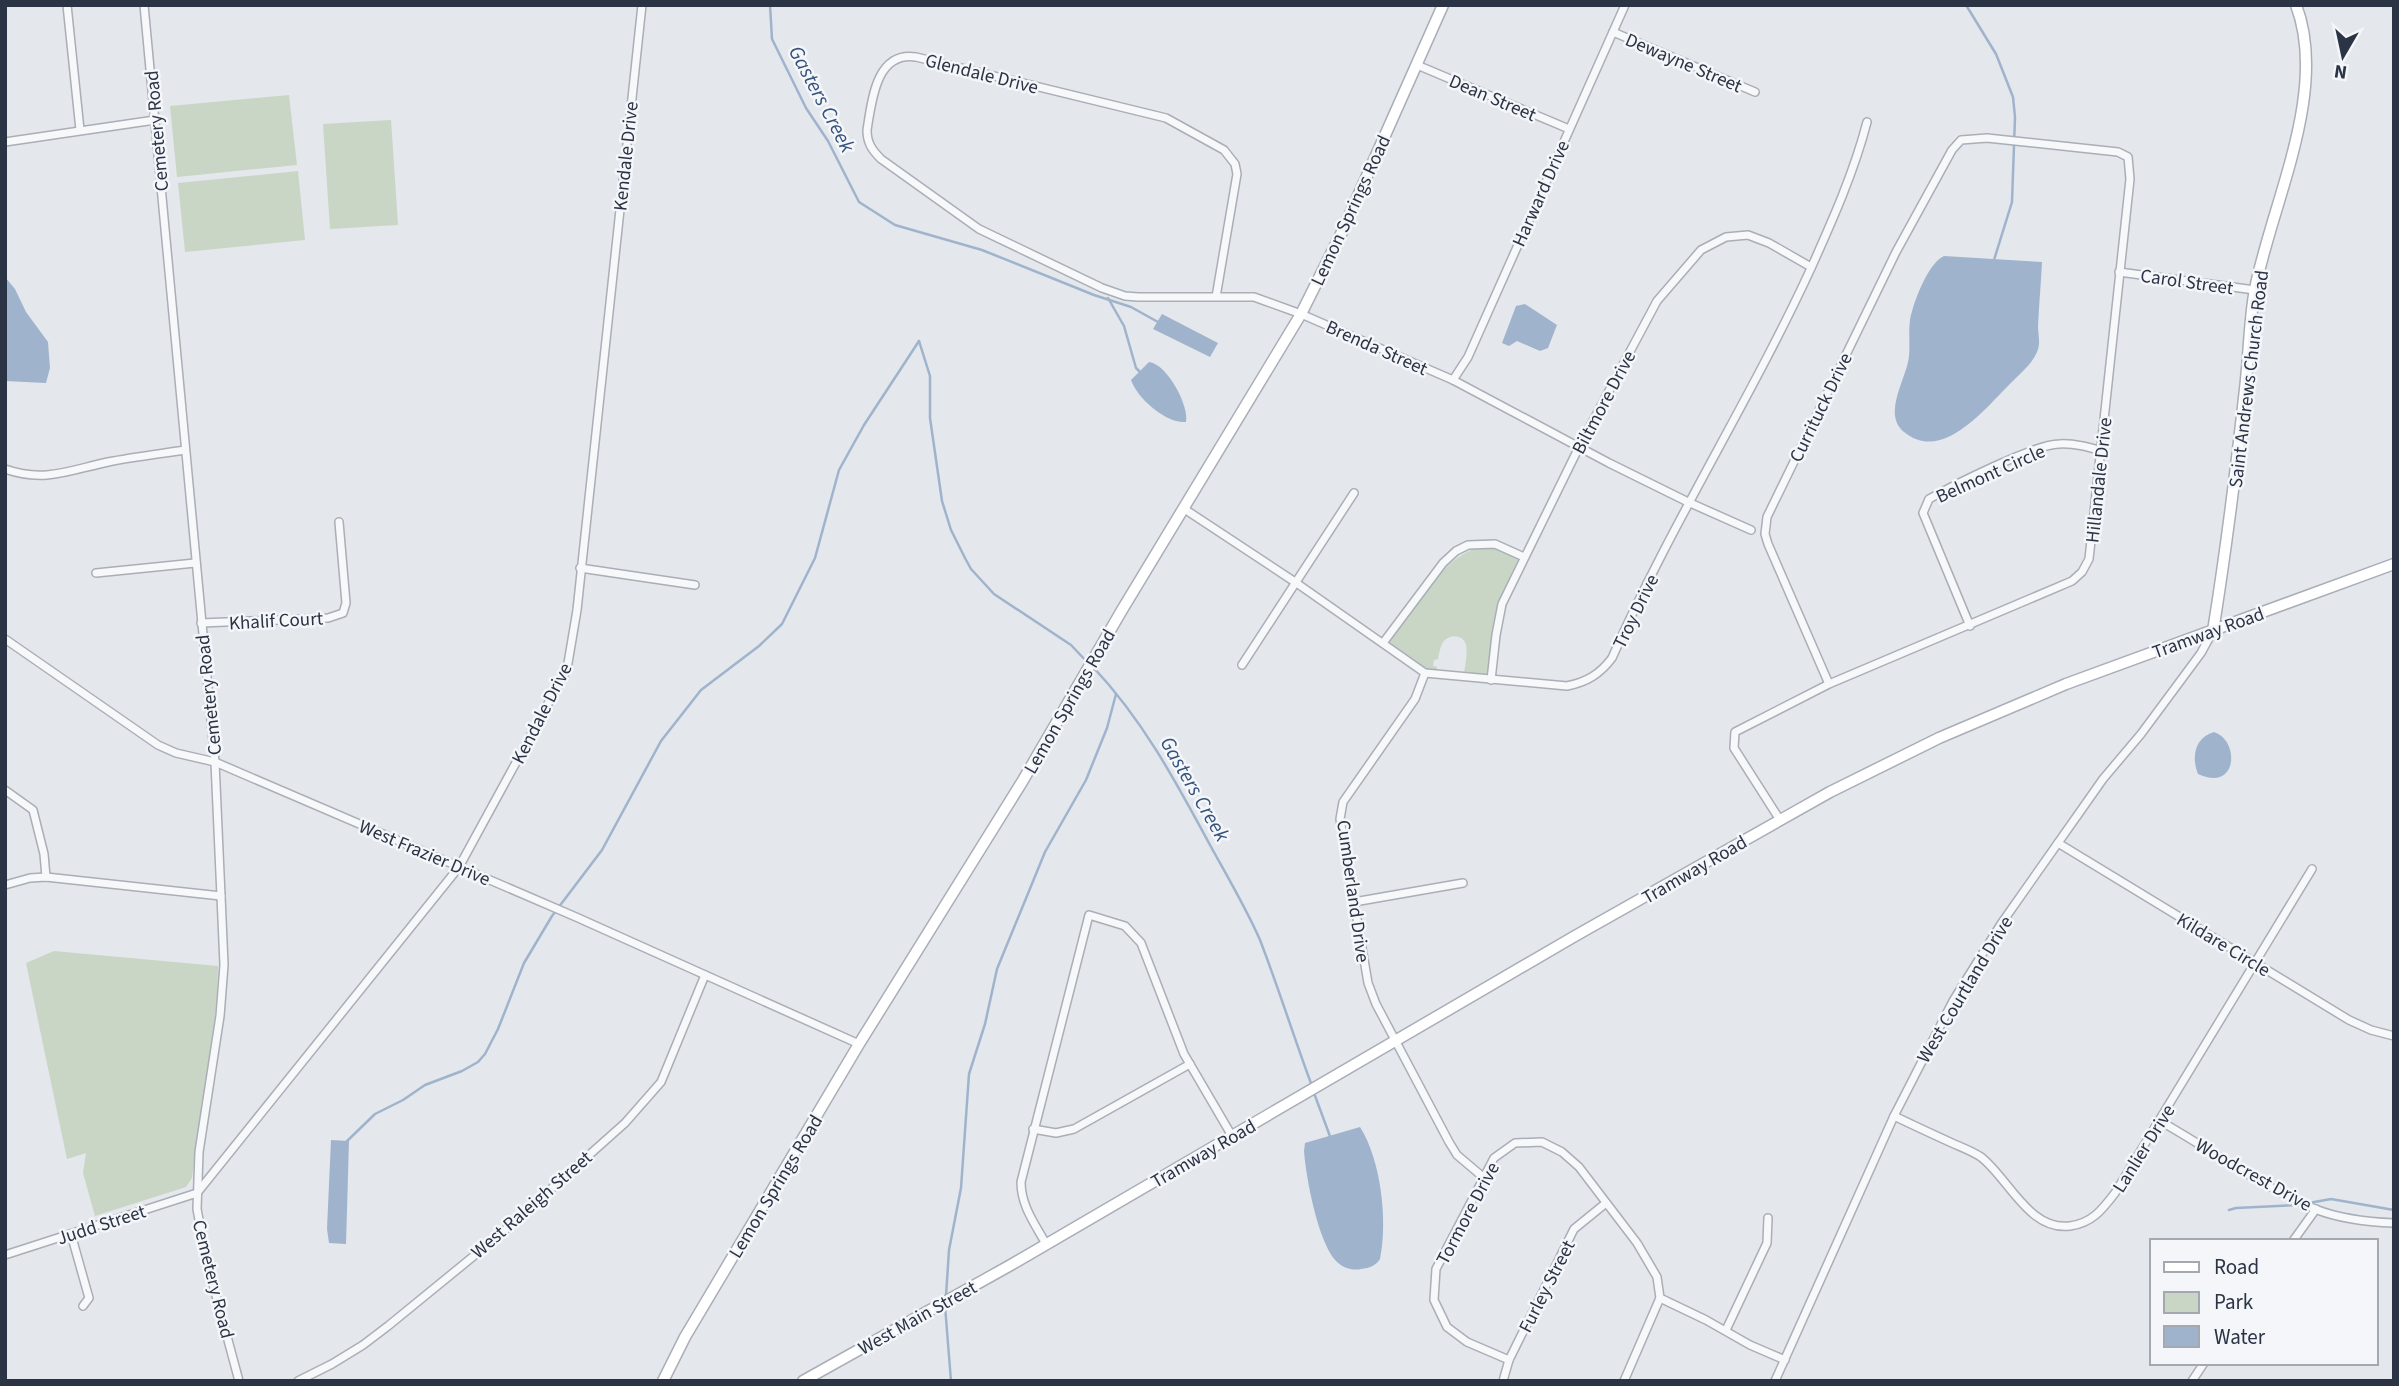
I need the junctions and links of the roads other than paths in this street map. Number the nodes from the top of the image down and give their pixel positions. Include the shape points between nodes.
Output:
1 (67, 5) edge
2 (144, 5) edge
3 (642, 5) edge
4 (1443, 5) edge
5 (1625, 5) edge
6 (2297, 5) edge
7 (1613, 32) junction
8 (1417, 65) junction
9 (1755, 92) dead end
10 (155, 120) junction
11 (1867, 122) dead end
12 (1569, 129) junction
13 (79, 130) junction
14 (1961, 140) joint
15 (5, 142) edge
16 (1811, 267) junction
17 (2119, 272) junction
18 (2255, 290) junction
19 (1216, 297) junction
20 (1301, 314) junction
21 (1453, 380) junction
22 (1579, 447) junction
23 (185, 450) junction
24 (2102, 451) junction
25 (5, 469) edge
26 (1354, 493) dead end
27 (1688, 502) junction
28 (1183, 508) junction
29 (339, 522) dead end
30 (1751, 530) dead end
31 (1524, 557) junction
32 (195, 564) junction
33 (2394, 564) edge
34 (580, 568) junction
35 (96, 573) dead end
36 (1295, 582) junction
37 (695, 585) dead end
38 (201, 623) junction
39 (1970, 626) junction
40 (2213, 631) junction
41 (5, 639) edge
42 (1383, 643) junction
43 (1242, 665) dead end
44 (1425, 673) junction
45 (1491, 680) junction
46 (1829, 684) junction
47 (215, 762) junction
48 (5, 790) edge
49 (1780, 820) junction
50 (2058, 843) junction
51 (458, 867) junction
52 (2312, 869) dead end
53 (46, 877) junction
54 (1463, 883) dead end
55 (5, 885) edge
56 (221, 896) junction
57 (1354, 902) junction
58 (2255, 962) junction
59 (705, 975) junction
60 (2394, 1037) edge
61 (1397, 1042) junction
62 (859, 1044) junction
63 (1190, 1064) junction
64 (1894, 1116) junction
65 (2160, 1121) junction
66 (1033, 1129) junction
67 (1232, 1136) junction
68 (1483, 1177) junction
69 (197, 1193) junction
70 (1606, 1203) junction
71 (2316, 1209) junction
72 (1768, 1217) dead end
73 (2394, 1223) edge
74 (71, 1234) junction
75 (2294, 1239) edge
76 (1046, 1244) junction
77 (1031, 1253) joint
78 (5, 1254) edge
79 (1660, 1298) junction
80 (83, 1306) dead end
81 (1726, 1331) junction
82 (1509, 1360) junction
83 (1785, 1360) junction
84 (2203, 1365) edge
85 (239, 1381) edge
86 (298, 1381) edge
87 (663, 1381) edge
88 (803, 1381) edge
89 (1503, 1381) edge
90 (1624, 1381) edge
91 (1775, 1381) edge
92 (2192, 1381) edge

1 - 13 street
2 - 10 street, Cemetery Road
3 - 34 street, Kendale Drive
4 - 8 street, Lemon Springs Road
5 - 7 street, Harward Drive
6 - 18 street, Saint Andrews Church Road via 2307,81
7 - 9 street, Dewayne Street
7 - 12 street, Harward Drive
8 - 12 street, Dean Street
8 - 20 street, Lemon Springs Road
10 - 13 street
10 - 23 street, Cemetery Road
11 - 16 street, Troy Drive via 1858,159
12 - 21 street, Harward Drive via 1468,357
13 - 15 street
14 - 17 street, Hillandale Drive via 1987,138 2118,152 2128,157 2130,179
14 - 46 street, Currituck Drive via 1896,252 1767,517 1768,544
16 - 22 street, Biltmore Drive via 1748,235 1727,237 1701,250 1657,301
16 - 27 street, Troy Drive
17 - 18 street, Carol Street
17 - 24 street, Hillandale Drive
18 - 40 street, Saint Andrews Church Road
19 - 19 street, Glendale Drive via 1237,174 1232,158 1216,144 1166,118 916,57 894,58 882,70 867,130 872,150 979,229 1125,296
19 - 20 street, Glendale Drive via 1254,297
20 - 21 street, Brenda Street
20 - 28 street, Lemon Springs Road
21 - 22 street, Brenda Street
22 - 27 street, Brenda Street
22 - 31 street, Biltmore Drive
23 - 25 street via 65,474 29,475
23 - 32 street, Cemetery Road
24 - 39 street, Hillandale Drive via 2089,559 2082,572 2072,581
24 - 39 street, Belmont Circle via 2056,443 1929,499 1923,513
26 - 36 street
27 - 30 street, Brenda Street
27 - 45 street, Troy Drive via 1603,670 1567,686
28 - 36 street, Troy Drive
28 - 62 street, Lemon Springs Road via 1022,782
29 - 38 street, Khalif Court via 343,613 328,618
31 - 42 street via 1495,544 1468,545 1456,551
31 - 45 street, Biltmore Drive via 1498,619
32 - 35 street
32 - 38 street, Cemetery Road
33 - 40 street, Tramway Road
34 - 37 street
34 - 51 street, Kendale Drive via 567,669
36 - 42 street, Troy Drive
36 - 43 street
38 - 47 street, Cemetery Road
39 - 46 street, Hillandale Drive
40 - 49 street, Tramway Road via 1972,724
40 - 50 street, West Courtland Drive
41 - 47 street, West Frazier Drive via 158,746
42 - 44 street, Troy Drive
44 - 45 street, Troy Drive
44 - 57 street, Cumberland Drive via 1415,699 1343,802 1340,819
46 - 49 street, Hillandale Drive via 1735,732 1734,748
47 - 51 street, West Frazier Drive
47 - 56 street, Cemetery Road
48 - 53 street via 33,810
49 - 61 street, Tramway Road
50 - 58 street, Kildare Circle
50 - 64 street, West Courtland Drive via 1953,1001
51 - 59 street, West Frazier Drive
51 - 69 street, Kendale Drive
52 - 58 street, Lanlier Drive
53 - 55 street
53 - 56 street
54 - 57 street
56 - 69 street, Cemetery Road via 224,965 220,1016
57 - 61 street, Cumberland Drive via 1368,984
58 - 60 street, Kildare Circle via 2349,1020
58 - 65 street, Lanlier Drive
59 - 62 street, West Frazier Drive
59 - 86 street, West Raleigh Street via 661,1082 625,1123 497,1237 380,1332
61 - 67 street, Tramway Road
61 - 68 street, Cumberland Drive via 1457,1155
62 - 87 street, Lemon Springs Road
63 - 66 street via 1074,1129 1056,1133
63 - 66 street via 1141,943 1125,926 1089,915
63 - 67 street
64 - 65 street, Lanlier Drive via 1979,1156 2040,1220 2060,1227 2084,1224 2101,1212
64 - 83 street, West Courtland Drive
65 - 71 street, Woodcrest Drive
66 - 76 street via 1021,1191 1027,1212
67 - 76 street, Tramway Road
68 - 70 street, Tormore Drive via 1494,1158 1516,1143 1542,1142 1579,1167
68 - 82 street, Tormore Drive via 1436,1269 1434,1300 1447,1327 1467,1342
69 - 74 street, Judd Street
69 - 85 street, Cemetery Road via 201,1233
70 - 79 street, Tormore Drive via 1657,1277
70 - 82 street, Furley Street via 1574,1229
71 - 73 street, Woodcrest Drive via 2361,1221
71 - 75 street
72 - 81 street via 1767,1243
74 - 78 street, Judd Street
74 - 80 street via 89,1298
76 - 77 street, Tramway Road
77 - 88 street, West Main Street
79 - 81 street
79 - 90 street
81 - 83 street
82 - 89 street, Furley Street
83 - 91 street, West Courtland Drive
84 - 92 street

